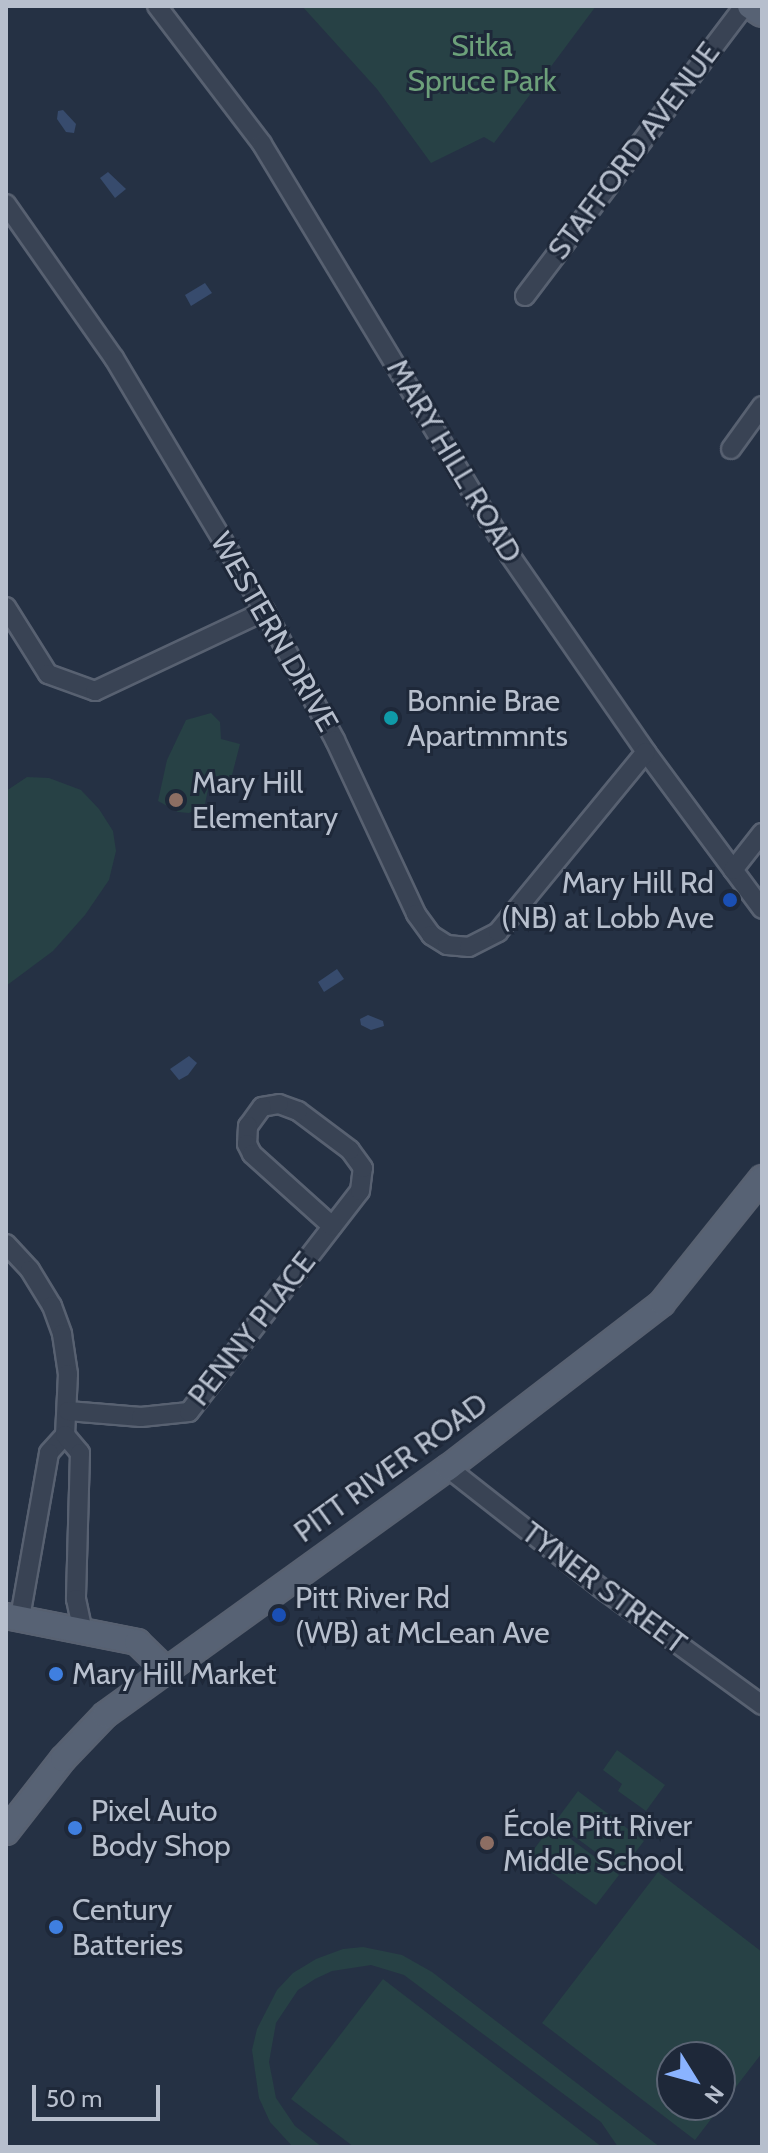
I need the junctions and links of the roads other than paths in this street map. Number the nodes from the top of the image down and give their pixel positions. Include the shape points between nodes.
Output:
1 (157, 6) edge
2 (744, 6) edge
3 (750, 6) edge
4 (762, 14) edge
5 (6, 204) edge
6 (525, 296) dead end
7 (762, 406) edge
8 (731, 449) dead end
9 (6, 607) edge
10 (265, 611) junction
11 (646, 752) junction
12 (762, 833) edge
13 (733, 870) junction
14 (762, 909) edge
15 (762, 1178) edge
16 (332, 1226) junction
17 (6, 1244) edge
18 (68, 1411) junction
19 (65, 1435) junction
20 (448, 1468) junction
21 (13, 1617) edge
22 (82, 1628) junction
23 (166, 1670) junction
24 (762, 1705) edge
25 (6, 1832) edge

1 - 11 street, MARY HILL ROAD via 262,144 509,554
2 - 6 street, STAFFORD AVENUE
3 - 4 main road
5 - 10 street, WESTERN DRIVE via 114,358
7 - 8 street
9 - 10 street via 48,674 95,691
10 - 11 street, WESTERN DRIVE via 344,757 416,914 431,935 447,945 469,947 498,932
11 - 13 street, MARY HILL ROAD
12 - 13 street
13 - 14 street, MARY HILL ROAD
15 - 20 main road, PITT RIVER ROAD via 662,1303
16 - 16 street, PENNY PLACE via 252,1154 248,1126 262,1107 279,1104 298,1111 358,1158 364,1175 360,1191
16 - 18 street, PENNY PLACE via 189,1412 141,1417
17 - 18 street via 42,1287 58,1319 66,1351
18 - 19 street
19 - 21 street via 49,1453
19 - 22 street via 80,1453 76,1599
20 - 23 main road, PITT RIVER ROAD
20 - 24 street, TYNER STREET
21 - 22 main road
22 - 23 main road via 137,1642
23 - 25 main road, PITT RIVER ROAD via 89,1729

